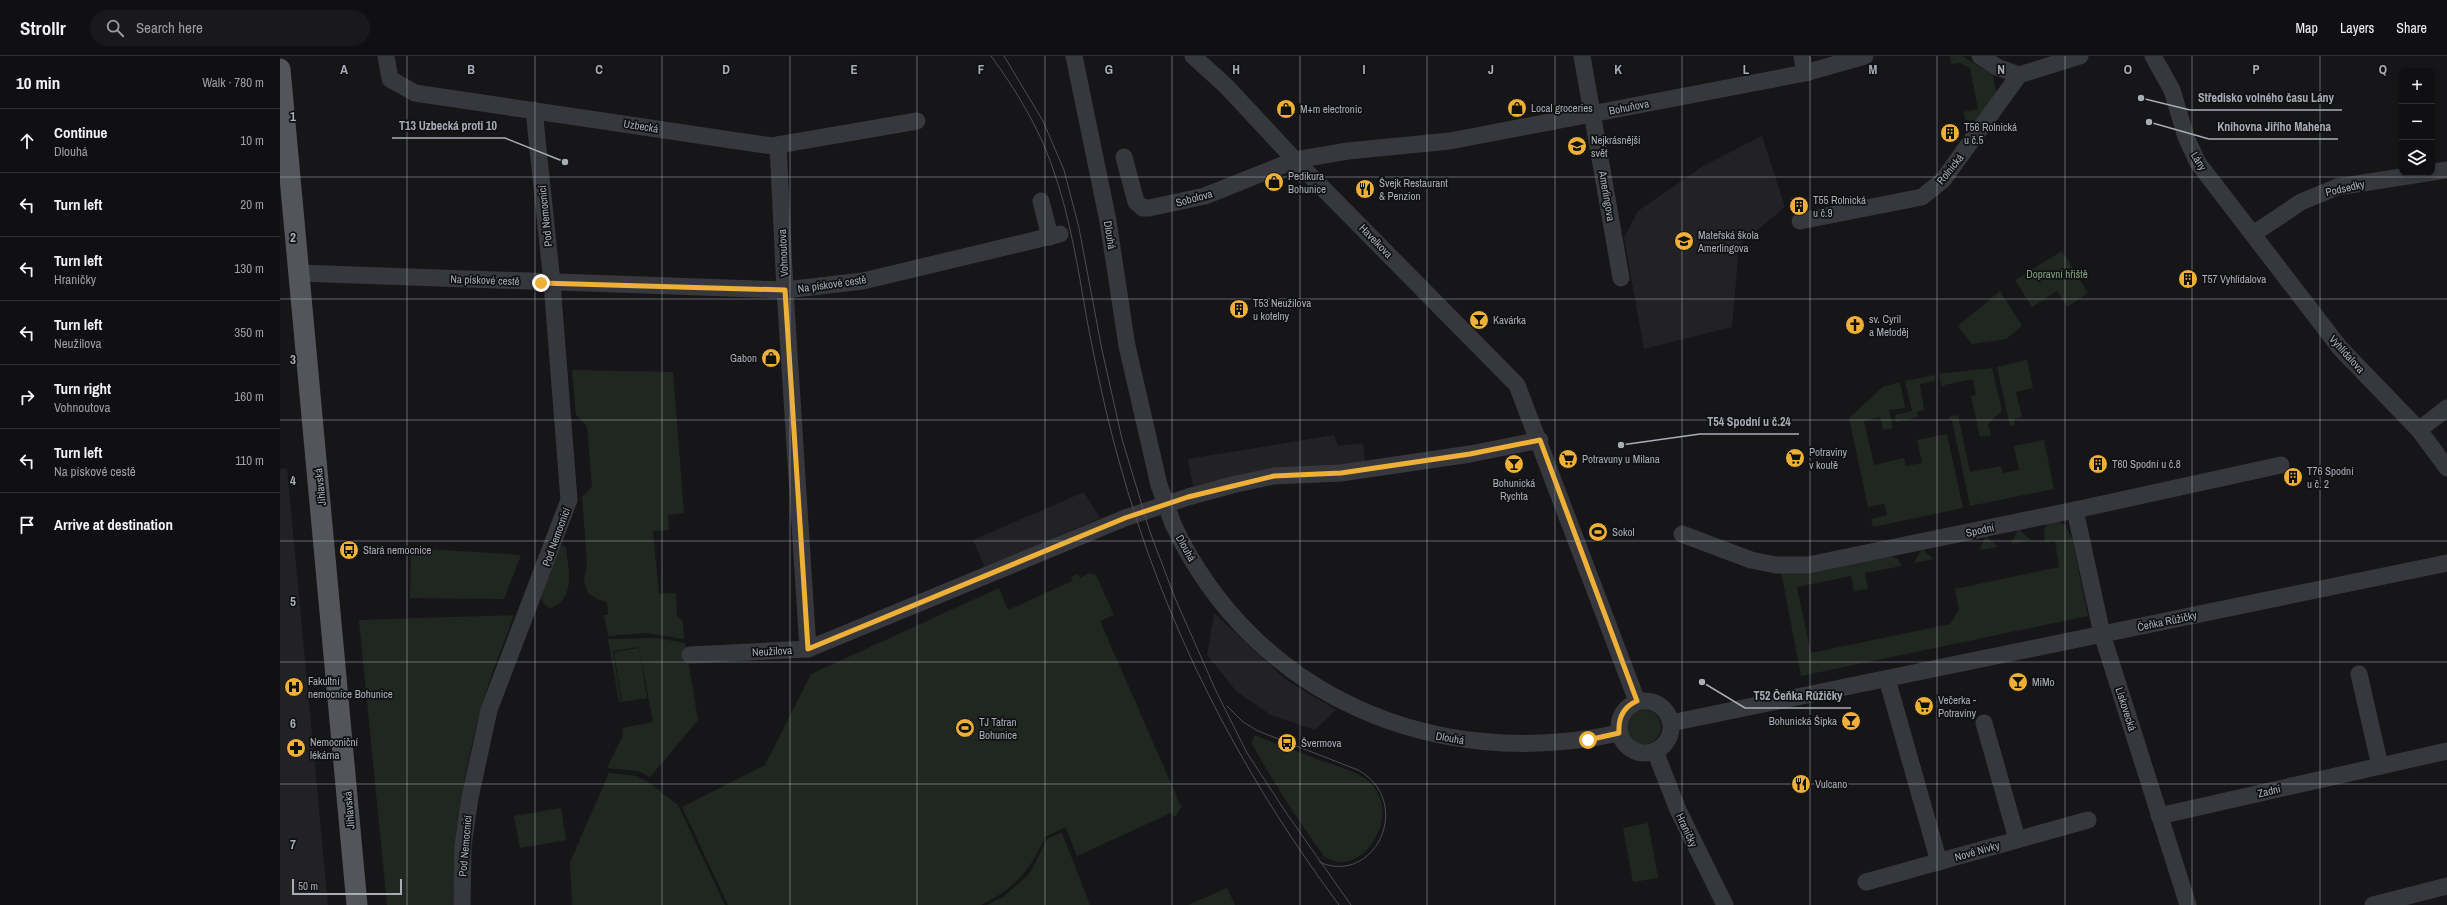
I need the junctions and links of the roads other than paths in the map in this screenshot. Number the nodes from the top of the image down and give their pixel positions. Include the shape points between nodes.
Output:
1 (386, 56) edge
2 (1074, 56) edge
3 (1193, 56) edge
4 (1582, 56) edge
5 (1802, 56) edge
6 (1865, 56) edge
7 (1980, 56) edge
8 (2080, 56) edge
9 (2153, 56) edge
10 (280, 69) edge
11 (1806, 73) junction
12 (2019, 75) junction
13 (534, 110) junction
14 (1592, 114) junction
15 (917, 121) dead end
16 (778, 145) junction
17 (1124, 157) dead end
18 (1295, 160) junction
19 (2447, 170) edge
20 (1040, 201) dead end
21 (1800, 221) dead end
22 (2253, 234) junction
23 (298, 273) junction
24 (1621, 278) dead end
25 (552, 283) junction
26 (785, 290) junction
27 (2447, 408) edge
28 (2418, 430) junction
29 (1540, 440) junction
30 (2281, 465) dead end
31 (2447, 468) edge
32 (2075, 510) junction
33 (1682, 534) dead end
34 (2447, 564) edge
35 (2102, 634) junction
36 (808, 649) junction
37 (690, 655) dead end
38 (2360, 674) dead end
39 (1886, 679) junction
40 (1637, 701) junction
41 (1671, 723) junction
42 (1984, 723) dead end
43 (1619, 733) junction
44 (1655, 751) junction
45 (2447, 751) edge
46 (2380, 766) junction
47 (2159, 816) junction
48 (2088, 820) dead end
49 (2017, 840) junction
50 (1939, 862) junction
51 (1866, 882) dead end
52 (2447, 886) edge
53 (357, 905) edge
54 (462, 905) edge
55 (1725, 905) edge
56 (2188, 905) edge
57 (2373, 905) edge

1 - 13 street, Uzbecká via 390,80 415,93
2 - 43 street, Dlouhá, bridge via 1108,221 1127,346 1159,485 1184,549 1204,579 1249,632 1284,664 1330,696 1385,719 1430,735 1471,742 1559,743
3 - 18 street, Havelkova via 1226,86
4 - 14 street, Amerlingova
5 - 11 street
6 - 11 street, Bohuňova
7 - 12 street via 1996,67
8 - 12 street
9 - 22 street, Lány via 2172,90 2186,137 2198,163
10 - 23 main road, Jihlavská
11 - 14 street, Bohuňova
12 - 21 street, Rolnická via 1943,180 1922,198
13 - 16 street, Uzbecká
13 - 25 street, Pod Nemocnicí
14 - 18 street, Bohuňova via 1450,141 1348,150
14 - 24 street, Amerlingova
15 - 16 street, Uzbecká
16 - 26 street, Vohnoutova
17 - 18 street, Sobolova via 1136,202 1143,208 1206,196
18 - 29 street, Havelkova via 1517,386
19 - 22 street, Podsedky via 2337,187 2301,202
20 - 26 street, Na pískové cestě via 1055,236 863,281
22 - 28 street, Vyhlídalova via 2340,348
23 - 25 street, Na pískové cestě
23 - 53 main road, Jihlavská
25 - 26 street, Na pískové cestě
25 - 54 street, Pod Nemocnicí via 569,500 489,710 478,757 464,846
26 - 36 street, Vohnoutova
27 - 28 street
28 - 31 street, Vyhlídalova
29 - 36 street, Neužilova via 1470,454 1341,473 1274,476 1188,497 1125,518
29 - 40 street
30 - 32 street, Spodní
32 - 33 street, Spodní via 1808,565 1776,565 1751,560
32 - 35 street, Lískovecká
34 - 35 street, Čeňka Růžičky
35 - 39 street, Čeňka Růžičky
35 - 47 street, Lískovecká
36 - 37 street, Neužilova
38 - 46 street
39 - 41 street, Čeňka Růžičky
39 - 50 street
40 - 41 street via 1649,700 1659,704 1667,712
40 - 43 street via 1622,713 1619,719
41 - 44 street via 1668,740
42 - 49 street
43 - 44 street via 1622,740 1633,750 1648,753
44 - 55 street, Hraničky via 1681,818
45 - 46 street, Zadní
46 - 47 street, Zadní
47 - 56 street, Lískovecká
48 - 49 street, Nové Nivky
49 - 50 street, Nové Nivky
50 - 51 street, Nové Nivky
52 - 57 street

